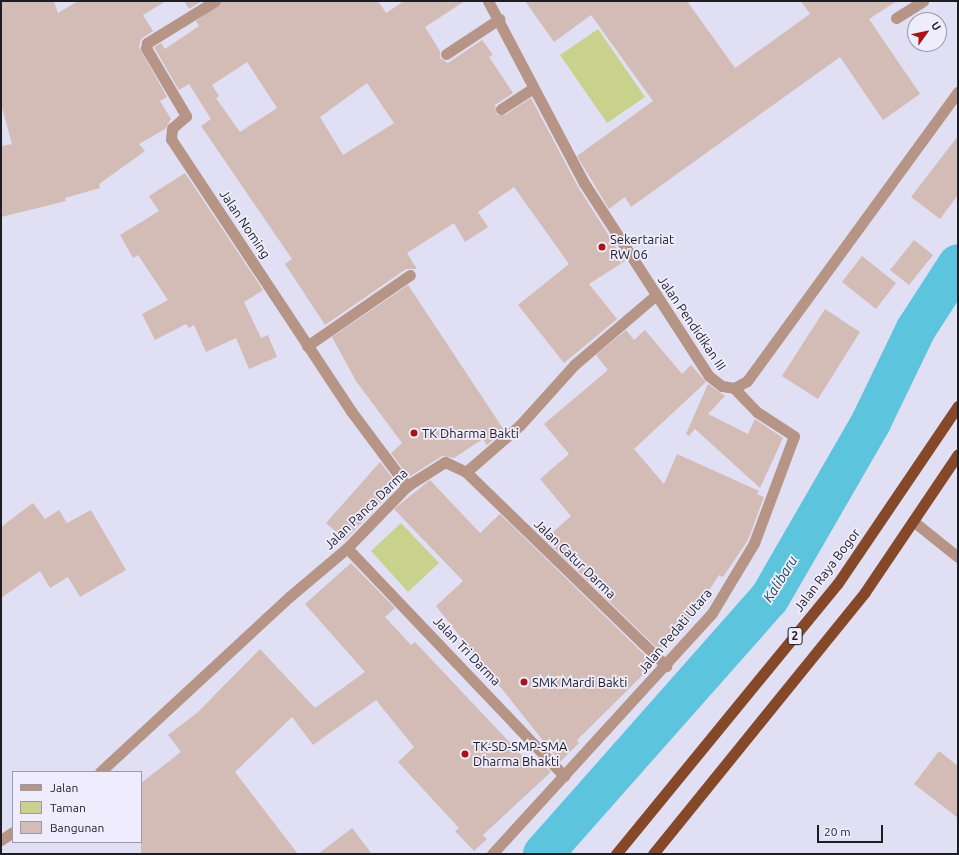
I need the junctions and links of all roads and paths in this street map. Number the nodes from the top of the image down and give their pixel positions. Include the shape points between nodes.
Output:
1 (215, 1) edge
2 (488, 1) edge
3 (924, 1) edge
4 (896, 18) dead end
5 (499, 19) junction
6 (446, 54) dead end
7 (532, 89) junction
8 (958, 92) edge
9 (501, 109) dead end
10 (410, 275) dead end
11 (656, 295) junction
12 (307, 346) junction
13 (734, 388) junction
14 (958, 406) edge
15 (958, 454) edge
16 (466, 472) junction
17 (407, 486) junction
18 (913, 521) junction
19 (347, 548) junction
20 (958, 557) edge
21 (666, 666) junction
22 (101, 771) edge
23 (564, 776) junction
24 (12, 833) edge
25 (1, 840) edge
26 (492, 854) edge
27 (616, 854) edge
28 (653, 854) edge

1 - 12 street, Jalan Noming via 152,39 146,48 186,116 172,128 171,139
2 - 5 street, Jalan Pendidikan III
3 - 4 street
5 - 6 street
5 - 7 street, Jalan Pendidikan III
7 - 9 street
7 - 11 street, Jalan Pendidikan III via 584,183
8 - 13 street via 747,381
10 - 12 street
11 - 13 street, Jalan Pendidikan III via 708,376 722,386
11 - 16 street via 574,365 520,425
12 - 17 street, Jalan Noming
13 - 21 street, Jalan Pedati Utara via 756,412 790,430 794,443 754,543 712,613
14 - 27 highway, Jalan Raya Bogor / 2 via 838,583
15 - 18 highway, 2
16 - 17 street, Jalan Panca Darma via 445,462
16 - 21 street, Jalan Catur Darma
17 - 19 street, Jalan Panca Darma
18 - 20 street
18 - 28 highway, 2 via 865,592
19 - 22 street, Jalan Panca Darma via 289,597
19 - 23 street, Jalan Tri Darma
21 - 23 street, Jalan Pedati Utara
23 - 26 street, Jalan Pedati Utara
24 - 25 street

